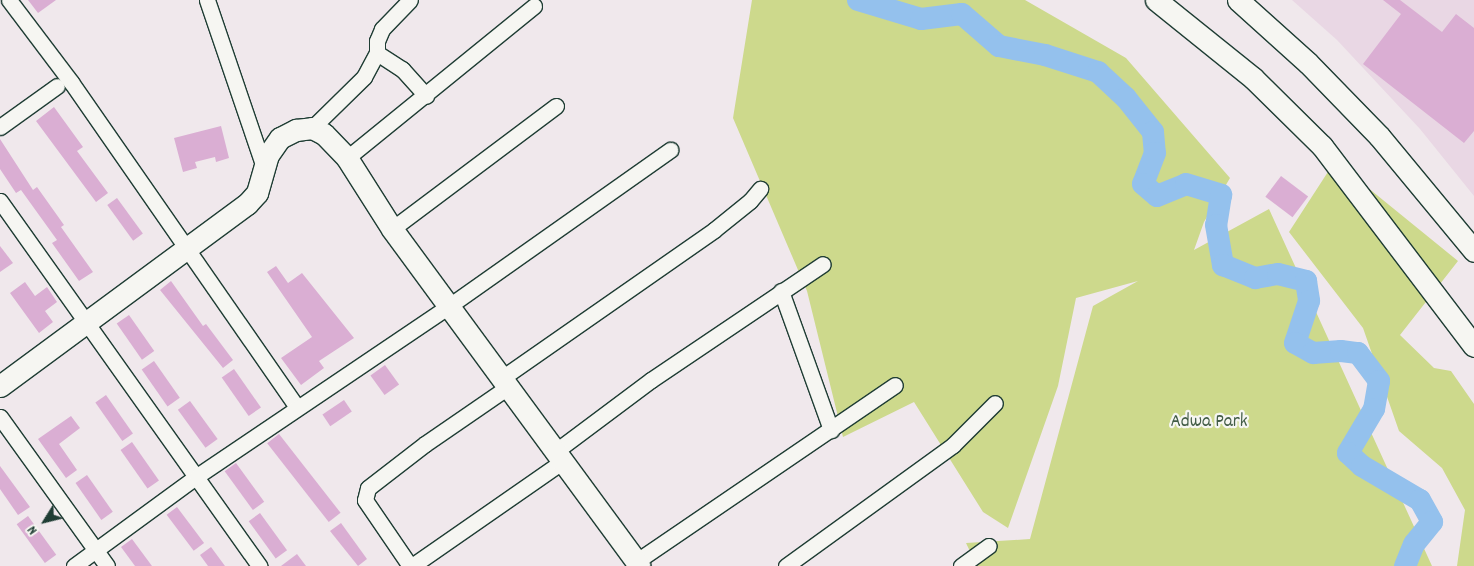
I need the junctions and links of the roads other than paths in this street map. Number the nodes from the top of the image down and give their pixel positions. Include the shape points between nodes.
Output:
1 (9, 0) edge
2 (207, 0) edge
3 (410, 0) edge
4 (1156, 0) edge
5 (1238, 0) edge
6 (534, 6) dead end
7 (377, 53) junction
8 (57, 86) dead end
9 (426, 96) junction
10 (556, 106) dead end
11 (0, 127) edge
12 (312, 128) junction
13 (670, 150) dead end
14 (347, 158) junction
15 (264, 167) junction
16 (760, 188) dead end
17 (0, 201) edge
18 (392, 229) junction
19 (187, 250) junction
20 (1474, 251) edge
21 (823, 264) dead end
22 (781, 291) junction
23 (449, 306) junction
24 (86, 322) junction
25 (1474, 346) edge
26 (505, 382) junction
27 (895, 385) dead end
28 (0, 386) edge
29 (995, 403) dead end
30 (297, 407) junction
31 (0, 417) edge
32 (830, 430) junction
33 (559, 456) junction
34 (197, 476) junction
35 (989, 546) dead end
36 (96, 550) junction
37 (638, 563) edge
38 (74, 566) edge
39 (107, 566) edge
40 (259, 566) edge
41 (411, 566) edge
42 (786, 566) edge
43 (961, 566) edge

1 - 19 street via 71,82
2 - 15 street
3 - 7 street via 382,29
4 - 25 street via 1252,78 1322,146
5 - 20 street via 1308,63 1379,136
6 - 9 street
7 - 9 street via 402,69
7 - 12 street via 356,87
8 - 11 street
9 - 14 street
10 - 18 street
12 - 14 street via 324,134
12 - 15 street via 296,130 280,138
13 - 23 street
14 - 18 street
15 - 19 street via 257,193
16 - 26 street via 750,202 714,230
17 - 24 street
18 - 23 street
19 - 24 street
19 - 30 street
21 - 22 street
22 - 32 street
22 - 33 street
23 - 26 street
23 - 30 street
24 - 28 street
24 - 34 street
26 - 33 street
26 - 41 street via 368,488 365,500
27 - 32 street
29 - 42 street via 953,445
30 - 34 street
31 - 36 street
32 - 37 street
33 - 37 street
33 - 41 street
34 - 36 street
34 - 40 street
35 - 43 street
36 - 38 street
36 - 39 street

